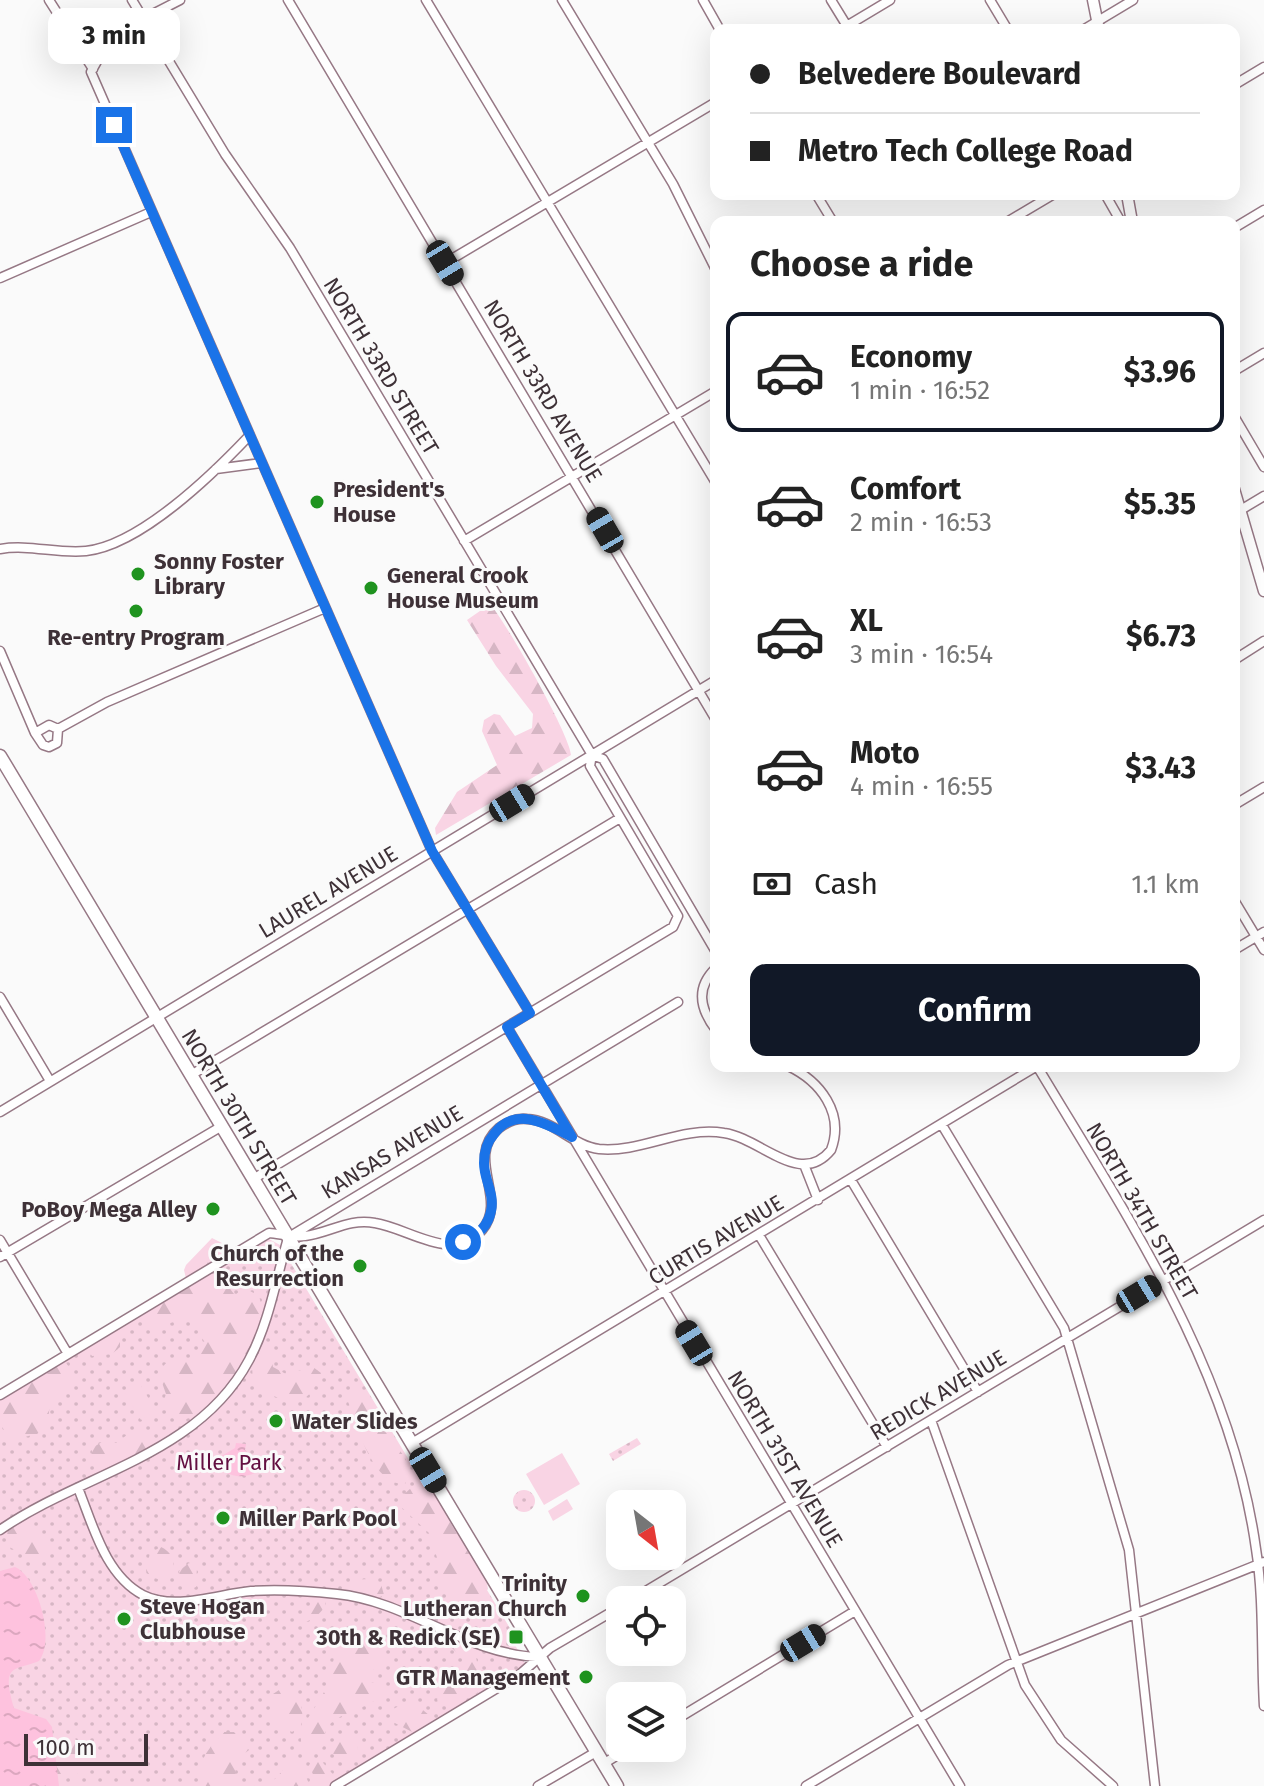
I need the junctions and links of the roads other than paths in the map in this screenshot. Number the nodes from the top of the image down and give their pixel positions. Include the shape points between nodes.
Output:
1 (49, 0) edge
2 (132, 0) edge
3 (180, 0) edge
4 (288, 0) edge
5 (426, 0) edge
6 (562, 0) edge
7 (703, 0) edge
8 (831, 0) edge
9 (890, 0) edge
10 (990, 0) edge
11 (1093, 0) edge
12 (1133, 0) edge
13 (143, 19) junction
14 (717, 24) edge
15 (842, 24) edge
16 (851, 24) edge
17 (1004, 24) edge
18 (1098, 24) edge
19 (1101, 24) edge
20 (106, 45) dead end
21 (1264, 67) edge
22 (93, 69) junction
23 (1240, 81) edge
24 (710, 106) edge
25 (648, 142) junction
26 (1044, 200) edge
27 (547, 202) junction
28 (1264, 210) edge
29 (151, 212) junction
30 (1017, 216) edge
31 (1240, 224) edge
32 (710, 259) edge
33 (445, 263) junction
34 (0, 278) edge
35 (1264, 353) edge
36 (1240, 367) edge
37 (710, 395) edge
38 (676, 415) junction
39 (1240, 426) edge
40 (249, 436) junction
41 (261, 463) junction
42 (1264, 467) edge
43 (215, 469) junction
44 (710, 473) edge
45 (574, 476) junction
46 (1264, 496) edge
47 (1240, 511) edge
48 (1240, 524) edge
49 (464, 541) junction
50 (0, 549) edge
51 (1264, 591) edge
52 (325, 608) junction
53 (1264, 641) edge
54 (0, 651) edge
55 (1240, 656) edge
56 (710, 683) edge
57 (698, 690) junction
58 (710, 710) edge
59 (58, 729) junction
60 (35, 733) junction
61 (592, 755) junction
62 (0, 756) edge
63 (1264, 787) edge
64 (1240, 801) edge
65 (620, 818) junction
66 (432, 851) junction
67 (1240, 908) edge
68 (468, 910) junction
69 (1260, 934) edge
70 (710, 940) edge
71 (1240, 946) edge
72 (1264, 950) edge
73 (710, 975) edge
74 (0, 997) edge
75 (678, 1002) dead end
76 (530, 1013) junction
77 (156, 1017) junction
78 (710, 1020) edge
79 (507, 1027) junction
80 (796, 1072) edge
81 (1027, 1072) edge
82 (1041, 1072) edge
83 (191, 1075) junction
84 (50, 1081) junction
85 (541, 1084) junction
86 (0, 1112) edge
87 (942, 1125) junction
88 (222, 1126) junction
89 (572, 1137) junction
90 (805, 1167) junction
91 (253, 1179) junction
92 (851, 1180) junction
93 (818, 1200) junction
94 (1264, 1220) edge
95 (759, 1235) junction
96 (289, 1237) junction
97 (0, 1240) edge
98 (4, 1254) edge
99 (1164, 1280) junction
100 (664, 1293) junction
101 (1067, 1338) junction
102 (68, 1354) junction
103 (978, 1392) junction
104 (0, 1395) edge
105 (931, 1420) junction
106 (412, 1443) junction
107 (887, 1447) junction
108 (78, 1488) junction
109 (791, 1505) junction
110 (0, 1530) edge
111 (1260, 1563) edge
112 (655, 1586) edge
113 (855, 1611) junction
114 (1138, 1612) junction
115 (606, 1616) edge
116 (539, 1657) junction
117 (1016, 1661) junction
118 (1264, 1706) edge
119 (686, 1714) edge
120 (920, 1718) junction
121 (596, 1752) junction
122 (606, 1762) edge
123 (603, 1764) junction
124 (335, 1786) edge
125 (538, 1786) edge
126 (617, 1786) edge
127 (806, 1786) edge
128 (960, 1786) edge
129 (1113, 1786) edge
130 (1155, 1786) edge

1 - 22 street
2 - 13 street, NORTH 33RD STREET
3 - 13 street
4 - 33 street, NORTH 33RD AVENUE
5 - 27 street
6 - 25 street
7 - 14 street
8 - 15 street
9 - 16 street
10 - 17 street
11 - 18 main road
12 - 19 street
13 - 49 street, NORTH 33RD STREET via 290,248
20 - 22 street
21 - 23 street
22 - 29 street
24 - 25 street
25 - 27 street
25 - 32 street
26 - 30 street
27 - 33 street
27 - 38 street
28 - 31 street
29 - 34 street
29 - 40 street
33 - 45 street, NORTH 33RD AVENUE
35 - 36 street
37 - 38 street
38 - 44 street
38 - 45 street
39 - 42 street
40 - 41 street
40 - 43 street
41 - 43 street
41 - 52 street
43 - 50 street via 143,529 119,542 72,552
45 - 49 street
45 - 57 street, NORTH 33RD AVENUE
46 - 47 street
48 - 51 main road
49 - 61 street, NORTH 33RD STREET
52 - 59 street via 107,702
52 - 66 street
53 - 55 street
54 - 60 street
56 - 57 street, LAUREL AVENUE
57 - 58 street, NORTH 33RD AVENUE
57 - 61 street, LAUREL AVENUE
59 - 60 street via 49,725
59 - 60 street via 57,743 49,747
61 - 65 street, NORTH 33RD STREET via 590,766
61 - 66 street, LAUREL AVENUE
61 - 70 street, NORTH 33RD STREET via 603,759
62 - 77 highway, NORTH 30TH STREET
63 - 64 street
65 - 68 street
65 - 76 street, NORTH 33RD STREET via 678,921
66 - 68 street
66 - 77 street, LAUREL AVENUE
67 - 69 street
68 - 76 street
68 - 83 street
69 - 71 street
69 - 72 street
73 - 78 street via 701,996
74 - 84 street
75 - 85 street, KANSAS AVENUE
76 - 79 street
77 - 83 highway, NORTH 30TH STREET
77 - 84 street, LAUREL AVENUE
79 - 85 street, NORTH 31ST AVENUE
79 - 91 street
80 - 90 street via 823,1094 836,1123 831,1150
81 - 87 street, CURTIS AVENUE
82 - 99 street, NORTH 34TH STREET
83 - 88 highway, NORTH 30TH STREET
84 - 86 street, LAUREL AVENUE
85 - 89 street, NORTH 31ST AVENUE
85 - 96 street, KANSAS AVENUE
87 - 92 street, CURTIS AVENUE
87 - 101 street
88 - 91 highway, NORTH 30TH STREET
88 - 98 street
89 - 90 street via 593,1147 619,1149 694,1131 722,1132
89 - 96 street via 529,1119 500,1127 484,1155 490,1215 480,1233 463,1242 436,1243 363,1221
89 - 100 street, NORTH 31ST AVENUE
90 - 93 street
91 - 96 highway, NORTH 30TH STREET
92 - 93 street, CURTIS AVENUE
92 - 103 street
93 - 95 street, CURTIS AVENUE
94 - 99 street, REDICK AVENUE
95 - 100 street, CURTIS AVENUE
95 - 107 street
96 - 102 street, KANSAS AVENUE via 263,1236
96 - 106 highway, NORTH 30TH STREET
96 - 108 street via 258,1340 235,1381 168,1442
97 - 98 street
98 - 102 street
99 - 101 street, REDICK AVENUE
99 - 111 street, NORTH 34TH STREET via 1228,1425
100 - 106 street, CURTIS AVENUE
100 - 109 street, NORTH 31ST AVENUE
101 - 103 street, REDICK AVENUE
101 - 114 street via 1125,1530
102 - 104 street, KANSAS AVENUE
103 - 105 street, REDICK AVENUE
105 - 107 street, REDICK AVENUE
105 - 117 street
106 - 116 highway, NORTH 30TH STREET
107 - 109 street, REDICK AVENUE
108 - 110 street
108 - 116 street via 110,1562 144,1595 169,1602 247,1592 361,1598 493,1649
109 - 112 street, REDICK AVENUE
109 - 113 street, NORTH 31ST AVENUE
111 - 114 street
111 - 118 street, NORTH 34TH STREET
113 - 119 street
113 - 120 street, NORTH 31ST AVENUE
114 - 117 street
114 - 130 street
115 - 116 street
116 - 121 highway, NORTH 30TH STREET
116 - 124 street via 517,1676
117 - 120 street
117 - 129 street via 1046,1721 1073,1754
120 - 127 street
120 - 128 street, NORTH 31ST AVENUE
121 - 123 highway, NORTH 30TH STREET
121 - 125 street
122 - 123 street
123 - 126 highway, NORTH 30TH STREET

